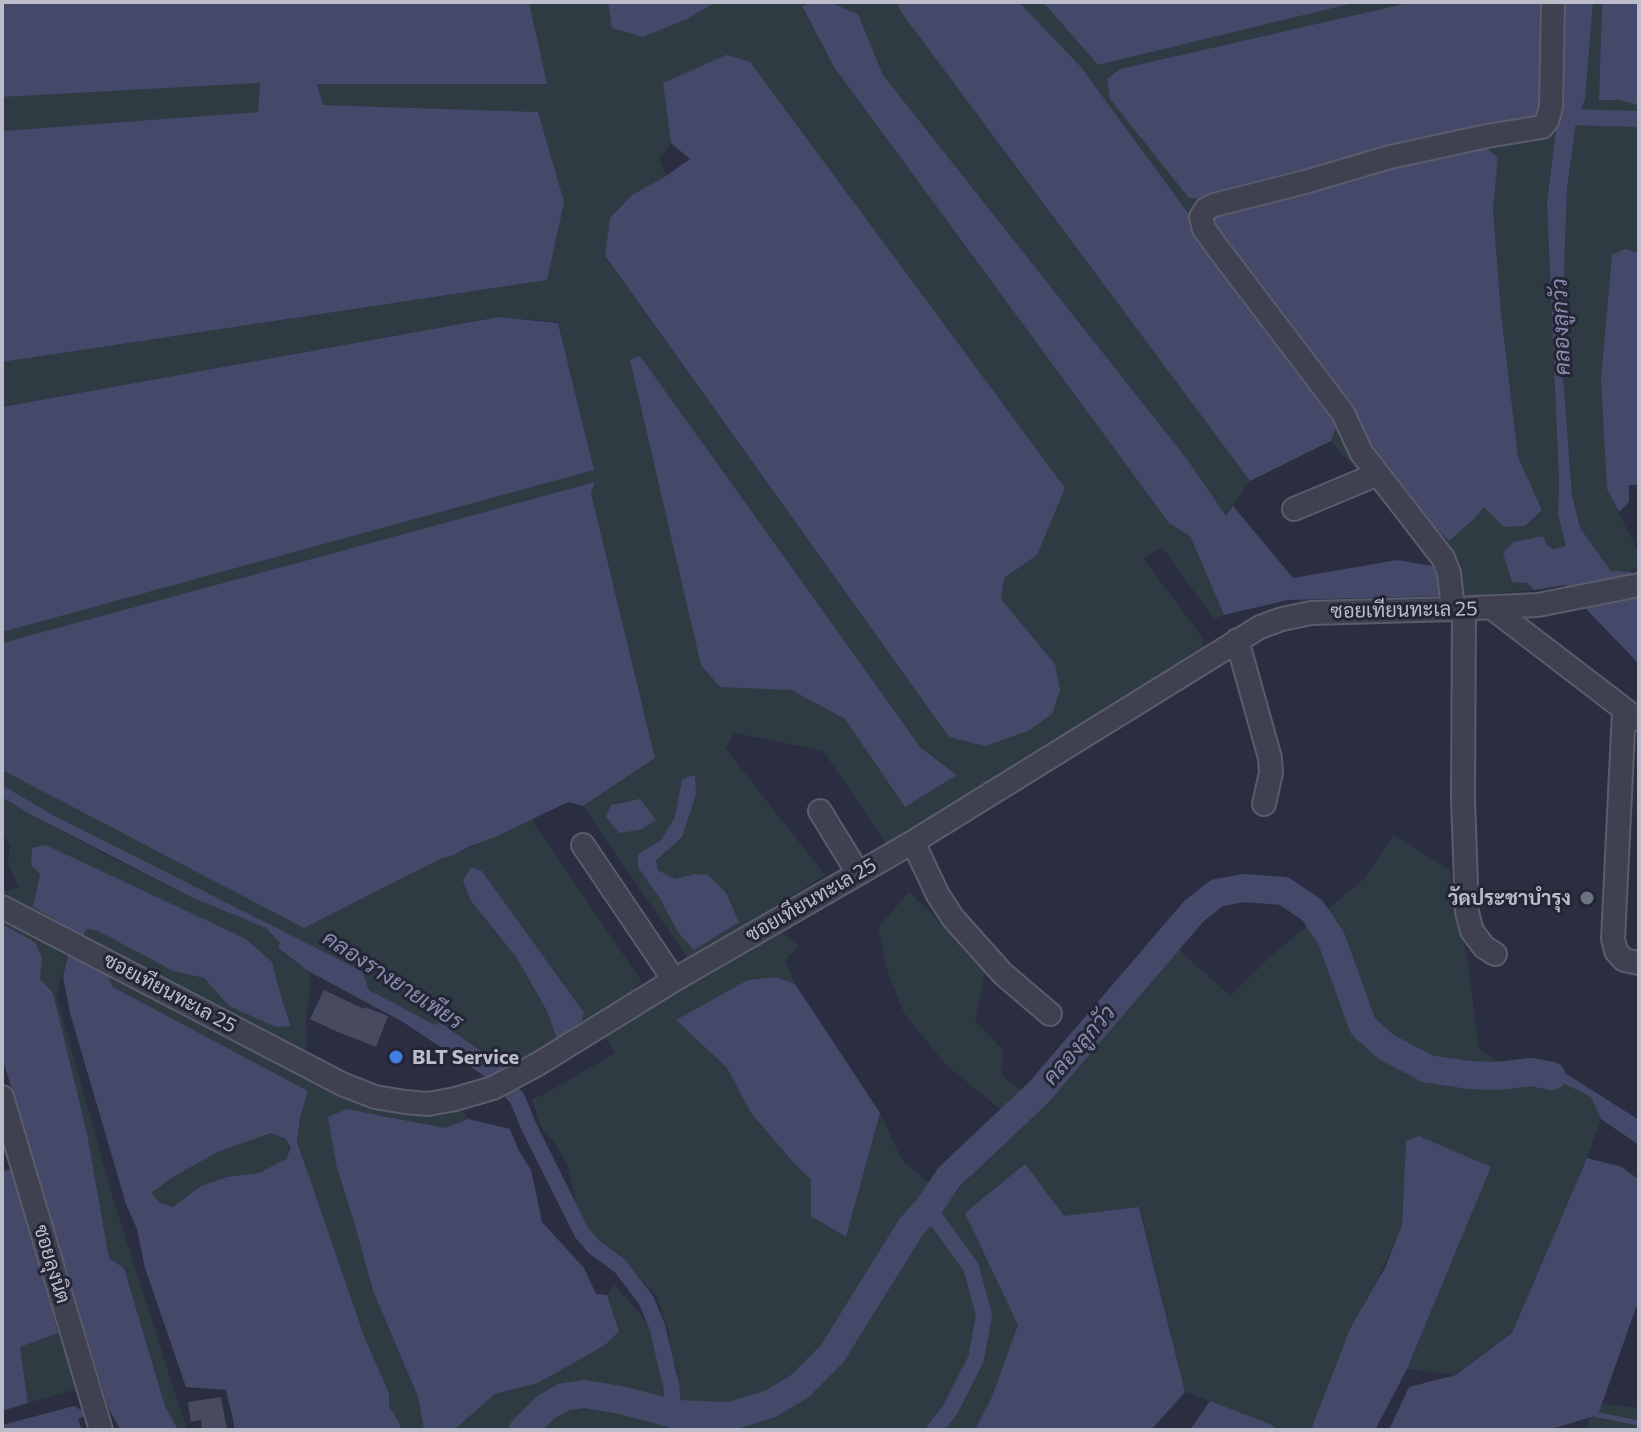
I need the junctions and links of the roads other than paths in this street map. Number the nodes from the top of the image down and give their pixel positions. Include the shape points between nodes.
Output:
1 (1553, 2) edge
2 (1378, 474) junction
3 (1294, 509) dead end
4 (1639, 585) edge
5 (1492, 608) junction
6 (1459, 609) junction
7 (1237, 640) junction
8 (1632, 716) edge
9 (1264, 804) dead end
10 (820, 811) dead end
11 (583, 845) dead end
12 (901, 848) junction
13 (858, 873) junction
14 (2, 907) edge
15 (1495, 954) dead end
16 (1639, 963) edge
17 (674, 980) junction
18 (1050, 1014) dead end
19 (2, 1097) edge
20 (101, 1430) edge

1 - 2 street via 1551,107 1542,127 1390,157 1214,205 1201,217 1217,247 1343,413
2 - 3 street
2 - 6 street via 1443,558
4 - 5 street, ซอยเทียนทะเล 25 via 1538,605
5 - 6 street, ซอยเทียนทะเล 25
5 - 8 street
6 - 7 street, ซอยเทียนทะเล 25 via 1311,613 1271,623
6 - 15 street via 1467,912 1472,931
7 - 9 street via 1270,758
7 - 12 street, ซอยเทียนทะเล 25
8 - 16 street via 1613,939 1624,960
10 - 13 street
11 - 17 street
12 - 13 street, ซอยเทียนทะเล 25
12 - 18 street via 1003,974
13 - 17 street, ซอยเทียนทะเล 25
14 - 17 street, ซอยเทียนทะเล 25 via 342,1084 405,1102 455,1099 501,1084
19 - 20 street, ซอยลุงนิต

